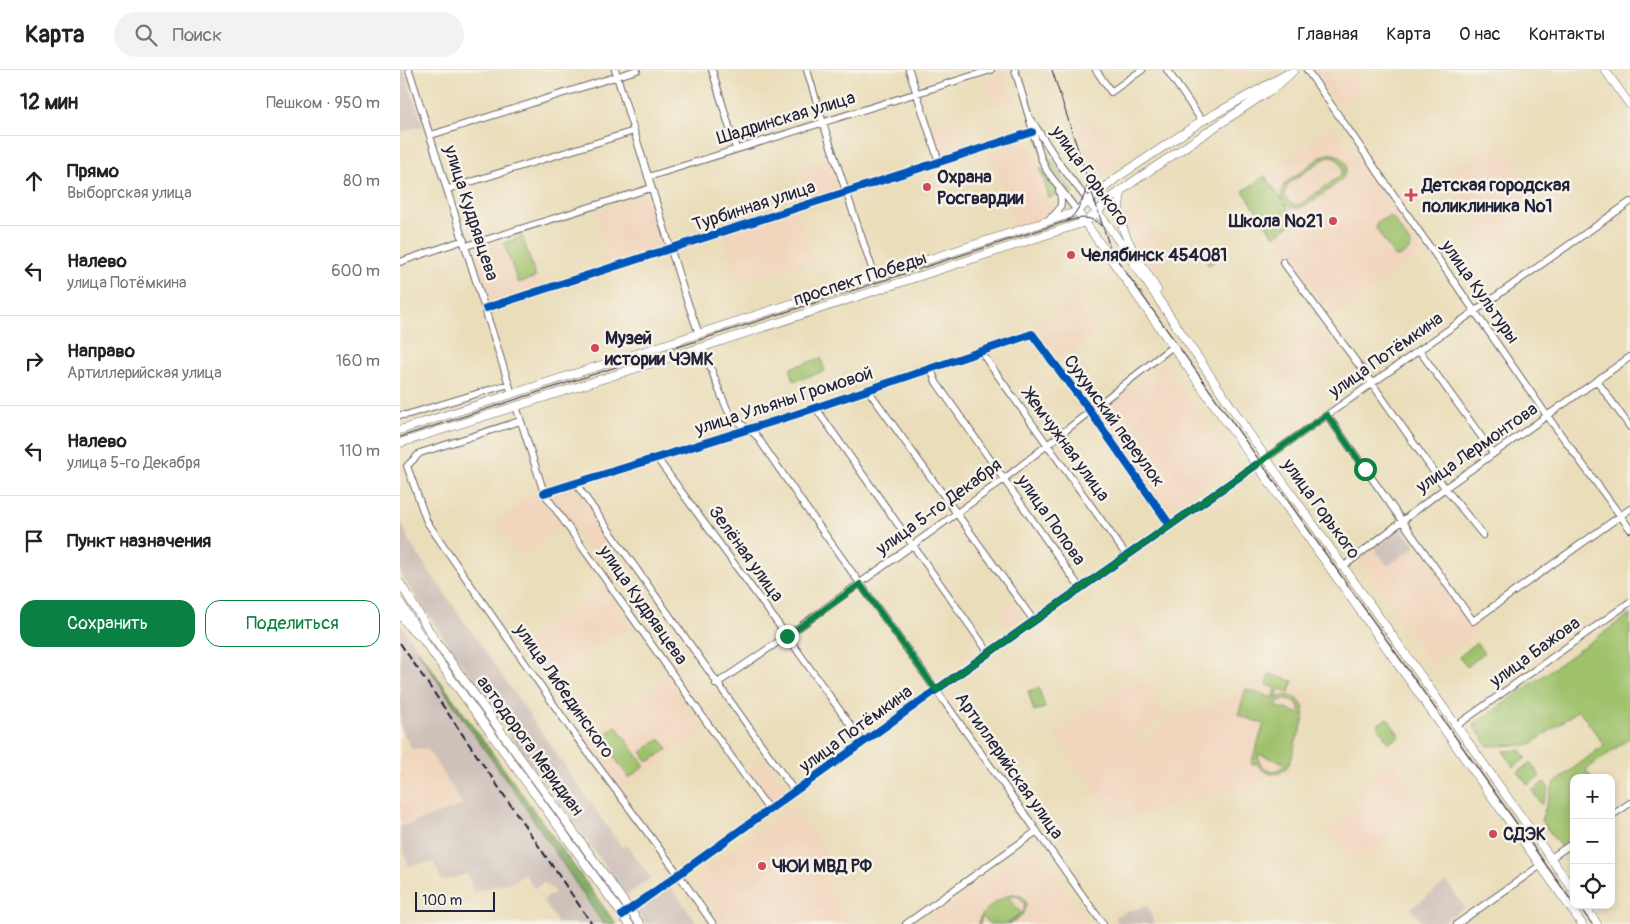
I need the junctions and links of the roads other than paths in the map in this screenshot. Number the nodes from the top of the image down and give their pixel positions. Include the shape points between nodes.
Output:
1 (409, 70) edge
2 (636, 70) edge
3 (712, 70) edge
4 (807, 70) edge
5 (909, 70) edge
6 (991, 70) edge
7 (1015, 70) edge
8 (1096, 70) edge
9 (1142, 70) edge
10 (1167, 70) edge
11 (1307, 70) edge
12 (1606, 70) edge
13 (1293, 71) edge
14 (616, 73) edge
15 (916, 92) junction
16 (1630, 105) edge
17 (1030, 118) junction
18 (1202, 121) junction
19 (823, 123) junction
20 (634, 132) junction
21 (1032, 132) junction
22 (431, 136) junction
23 (736, 149) junction
24 (940, 162) junction
25 (648, 177) junction
26 (1056, 182) junction
27 (651, 188) junction
28 (448, 189) junction
29 (1122, 190) junction
30 (847, 192) junction
31 (1089, 202) junction
32 (1630, 202) edge
33 (1077, 211) junction
34 (1097, 213) junction
35 (1045, 222) junction
36 (1085, 222) junction
37 (465, 243) junction
38 (670, 248) junction
39 (400, 262) edge
40 (1283, 262) dead end
41 (875, 277) junction
42 (486, 308) junction
43 (1165, 311) junction
44 (1475, 311) junction
45 (699, 334) junction
46 (1032, 334) joint
47 (1173, 346) junction
48 (703, 347) junction
49 (1419, 350) junction
50 (981, 352) junction
51 (1630, 358) edge
52 (931, 369) junction
53 (1211, 379) junction
54 (1597, 381) junction
55 (509, 384) junction
56 (1371, 384) junction
57 (1201, 386) junction
58 (868, 390) junction
59 (512, 394) junction
60 (516, 406) junction
61 (815, 408) junction
62 (1090, 411) junction
63 (400, 414) edge
64 (1327, 415) junction
65 (1548, 417) junction
66 (520, 421) junction
67 (1630, 427) edge
68 (746, 429) junction
69 (400, 430) edge
70 (410, 440) junction
71 (400, 443) edge
72 (1048, 445) junction
73 (400, 447) edge
74 (1493, 453) junction
75 (656, 457) junction
76 (1266, 458) junction
77 (1256, 465) junction
78 (1004, 479) junction
79 (576, 484) junction
80 (1445, 488) junction
81 (544, 493) junction
82 (1630, 509) edge
83 (957, 513) junction
84 (1621, 516) junction
85 (1403, 521) junction
86 (1170, 525) junction
87 (1630, 529) edge
88 (1483, 535) dead end
89 (912, 545) junction
90 (1127, 556) junction
91 (1344, 566) junction
92 (400, 583) edge
93 (860, 584) junction
94 (1080, 588) junction
95 (400, 602) edge
96 (1630, 602) edge
97 (400, 614) edge
98 (1034, 621) junction
99 (787, 636) junction
100 (424, 641) junction
101 (989, 653) junction
102 (716, 684) junction
103 (936, 690) junction
104 (1456, 726) junction
105 (1447, 732) junction
106 (862, 743) junction
107 (795, 792) junction
108 (1630, 803) edge
109 (769, 810) junction
110 (1615, 813) edge
111 (1036, 831) junction
112 (1570, 845) edge
113 (1551, 858) junction
114 (1541, 865) junction
115 (679, 875) junction
116 (1570, 884) edge
117 (1587, 909) edge
118 (630, 910) junction
119 (622, 915) junction
120 (628, 924) edge
121 (640, 924) edge
122 (713, 924) edge
123 (906, 924) edge
124 (1103, 924) edge
125 (1457, 924) edge
126 (1582, 924) edge
127 (1597, 924) edge

1 - 22 street, улица Кудрявцева
2 - 14 street
3 - 23 street
4 - 19 street
5 - 15 street
6 - 15 street, Шадринская улица
7 - 17 street, улица Горького
8 - 9 street via 1111,92
10 - 18 street
11 - 44 street, улица Культуры
12 - 16 main road
13 - 18 main road, проспект Победы
13 - 29 main road, проспект Победы via 1278,85
14 - 20 street, Артиллерийская улица
14 - 22 street
15 - 19 street, Шадринская улица
15 - 24 street
17 - 21 street, улица Горького
17 - 31 street, улица Горького
18 - 31 main road, проспект Победы via 1115,179
19 - 23 street, Шадринская улица
19 - 30 street
20 - 25 street, Артиллерийская улица
20 - 28 street
21 - 24 street, Турбинная улица
21 - 26 street, улица Горького via 1041,158
22 - 28 street, улица Кудрявцева
23 - 25 street, Шадринская улица
24 - 30 street, Турбинная улица
25 - 27 street, Артиллерийская улица
26 - 33 street, улица Горького
26 - 35 street, улица Горького via 1062,206
27 - 37 street
27 - 38 street, Артиллерийская улица
28 - 37 street, улица Кудрявцева
29 - 34 main road, проспект Победы
29 - 43 main road via 1118,207 1120,222
30 - 38 street, Турбинная улица
30 - 41 street
31 - 33 main road, проспект Победы
31 - 34 main road, улица Горького
32 - 44 street, улица Потёмкина
33 - 35 main road, проспект Победы
33 - 36 main road, улица Горького
34 - 36 main road, проспект Победы
34 - 43 main road, улица Горького
35 - 41 main road, проспект Победы
36 - 47 main road, улица Горького
36 - 48 main road, проспект Победы
37 - 39 street
37 - 42 street, улица Кудрявцева
38 - 42 street, Турбинная улица
38 - 45 street, Артиллерийская улица
40 - 56 street
41 - 45 main road, проспект Победы
42 - 55 street, улица Кудрявцева
43 - 53 main road, улица Горького
44 - 49 street, улица Потёмкина
44 - 65 street, улица Культуры
45 - 48 main road, Артиллерийская улица
45 - 59 main road, проспект Победы
46 - 50 street, улица Ульяны Громовой
46 - 62 street, Сухумский переулок
47 - 57 main road, улица Горького
47 - 62 street, улица 5-го Декабря
48 - 60 main road, проспект Победы
48 - 68 street, Артиллерийская улица via 724,404
49 - 56 street, улица Потёмкина
49 - 74 street
50 - 52 street, улица Ульяны Громовой
50 - 72 street, Жемчужная улица
51 - 54 street, улица Лермонтова
52 - 58 street, улица Ульяны Громовой
52 - 78 street, улица Попова via 936,382
53 - 57 main road
53 - 76 main road, улица Горького
54 - 65 street, улица Лермонтова
54 - 67 street
55 - 59 street, улица Кудрявцева
55 - 63 street via 406,415
56 - 64 street, улица Потёмкина
56 - 80 street
57 - 77 main road, улица Горького
58 - 61 street, улица Ульяны Громовой
58 - 83 street
59 - 69 main road, проспект Победы
60 - 66 street, улица Кудрявцева
60 - 70 main road, проспект Победы
61 - 68 street, улица Ульяны Громовой
61 - 89 street
62 - 72 street, улица 5-го Декабря
62 - 86 street, Сухумский переулок
64 - 76 street, улица Потёмкина
64 - 85 street
65 - 74 street, улица Лермонтова
65 - 84 street, улица Культуры
66 - 81 street, улица Кудрявцева
66 - 115 street, улица Либединского via 420,454 407,466 427,522 577,738
68 - 75 street, улица Ульяны Громовой
68 - 93 street, Артиллерийская улица via 756,435
70 - 71 main road, проспект Победы
70 - 73 main road
72 - 78 street, улица 5-го Декабря
72 - 90 street, Жемчужная улица
74 - 80 street, улица Лермонтова
75 - 79 street, улица Ульяны Громовой
75 - 99 street, Зелёная улица
76 - 77 main road, улица Потёмкина
76 - 91 main road, улица Горького
77 - 86 street, улица Потёмкина
77 - 105 main road, улица Горького
78 - 83 street, улица 5-го Декабря
78 - 94 street, улица Попова
79 - 81 street, улица Ульяны Громовой
79 - 102 street, улица Кудрявцева
80 - 85 street, улица Лермонтова
80 - 88 street
81 - 109 street, улица Кудрявцева
82 - 84 street
83 - 89 street, улица 5-го Декабря
83 - 98 street
84 - 85 street via 1473,621
84 - 87 street, улица Культуры
85 - 91 street, улица Лермонтова
86 - 90 street, улица Потёмкина
89 - 93 street, улица 5-го Декабря
89 - 101 street
90 - 94 street, улица Потёмкина
91 - 104 main road, улица Горького
92 - 118 main road, автодорога Меридиан via 433,637
93 - 99 street, улица 5-го Декабря
93 - 103 street, Артиллерийская улица
94 - 98 street, улица Потёмкина
95 - 100 main road, автодорога Меридиан
96 - 104 street, улица Бажова
97 - 100 main road
98 - 101 street, улица Потёмкина
99 - 102 street, улица 5-го Декабря
99 - 106 street, Зелёная улица
100 - 119 main road, автодорога Меридиан
101 - 103 street, улица Потёмкина
102 - 107 street, улица Кудрявцева
103 - 106 street, улица Потёмкина
103 - 111 street, Артиллерийская улица
104 - 105 main road
104 - 113 main road, улица Горького
105 - 114 main road, улица Горького
106 - 107 street, улица Потёмкина
107 - 109 street, улица Потёмкина
108 - 110 street
109 - 115 street, улица Потёмкина
111 - 123 street
111 - 124 street, Артиллерийская улица
112 - 113 street
113 - 114 main road
113 - 116 main road, улица Горького
114 - 125 street
114 - 126 main road, улица Горького
115 - 118 street, улица Потёмкина
115 - 122 street, улица Либединского
117 - 127 main road
118 - 119 street, улица Потёмкина
118 - 121 main road, автодорога Меридиан
119 - 120 main road, автодорога Меридиан

